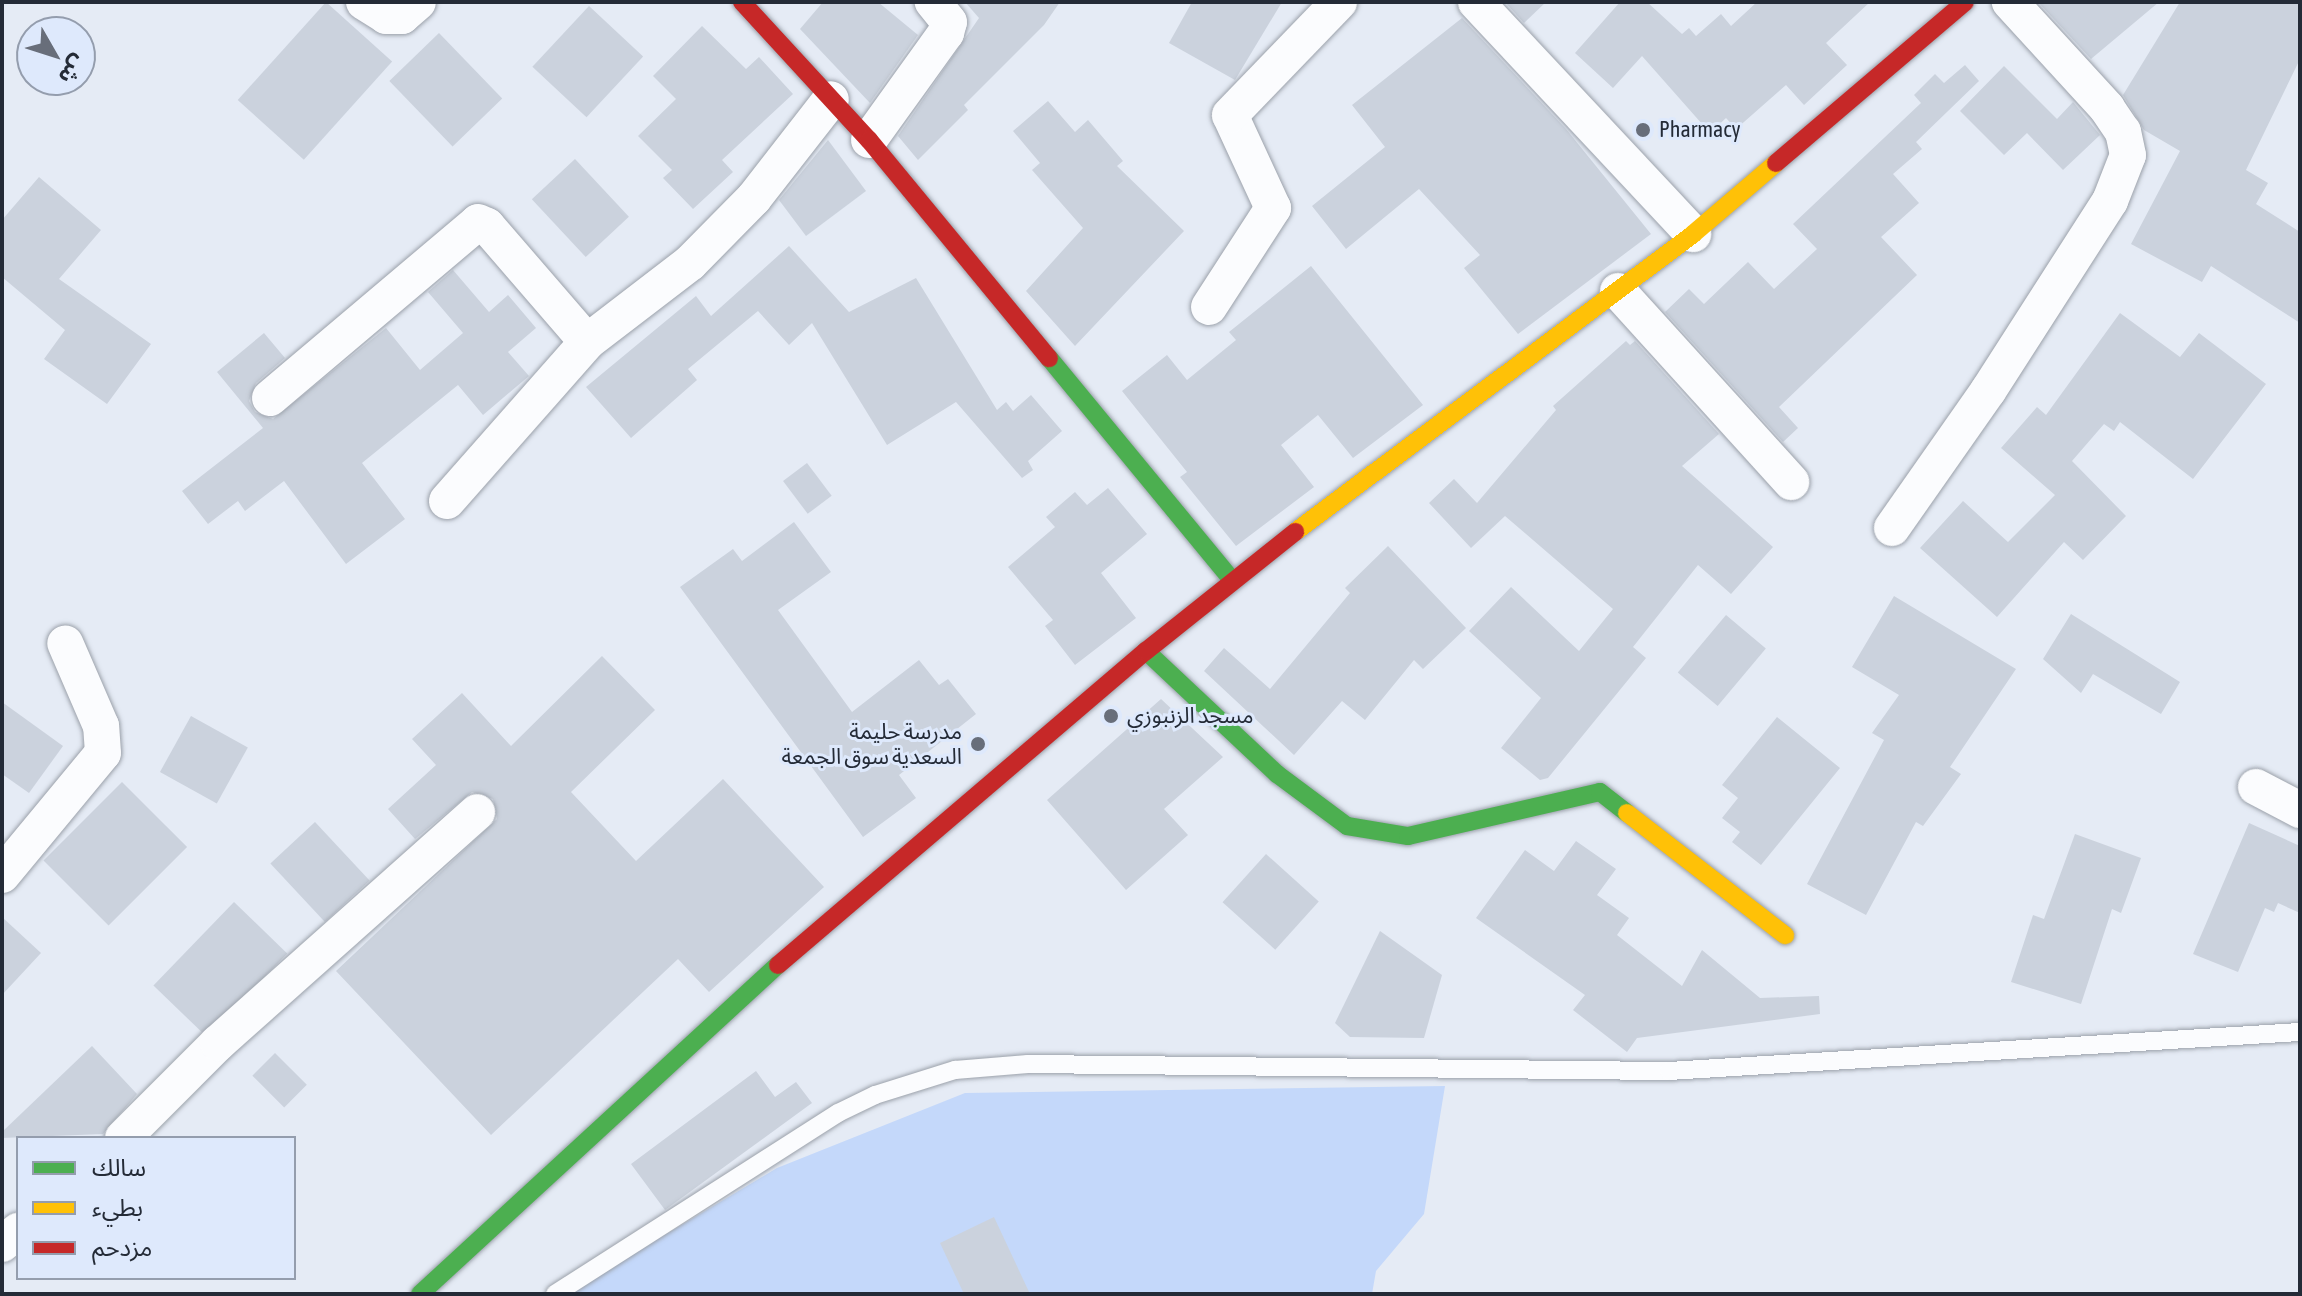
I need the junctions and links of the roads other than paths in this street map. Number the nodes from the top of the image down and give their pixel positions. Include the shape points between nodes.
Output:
1 (364, 2) edge
2 (418, 2) edge
3 (742, 2) edge
4 (933, 2) edge
5 (1339, 2) edge
6 (1476, 2) edge
7 (1965, 2) edge
8 (2010, 2) edge
9 (831, 99) junction
10 (869, 140) junction
11 (1693, 234) junction
12 (1618, 291) junction
13 (1209, 307) dead end
14 (587, 342) junction
15 (270, 398) dead end
16 (1791, 482) dead end
17 (447, 501) dead end
18 (1892, 528) dead end
19 (1232, 580) junction
20 (65, 643) dead end
21 (1146, 651) junction
22 (2256, 787) dead end
23 (2300, 810) edge
24 (477, 812) dead end
25 (2, 875) edge
26 (1785, 935) dead end
27 (2300, 1032) edge
28 (125, 1136) edge
29 (420, 1294) edge
30 (555, 1294) edge

1 - 2 street via 386,16 402,16
3 - 9 main road
4 - 10 street via 949,22 943,40
5 - 13 street via 1230,115 1273,208
6 - 11 street
7 - 11 main road
8 - 18 street via 2107,108 2123,132 2128,155 2110,201
9 - 10 main road
9 - 14 street via 754,198 690,263
10 - 19 main road
11 - 12 main road
12 - 16 street
12 - 19 main road
14 - 15 street via 478,222
14 - 17 street
19 - 21 main road
20 - 25 street via 101,726 103,753
21 - 26 main road via 1277,774 1347,826 1408,836 1600,792
21 - 29 main road via 704,1029
22 - 23 street
24 - 28 street via 218,1043
27 - 30 lane via 1669,1071 1028,1064 955,1070 914,1080 838,1113

